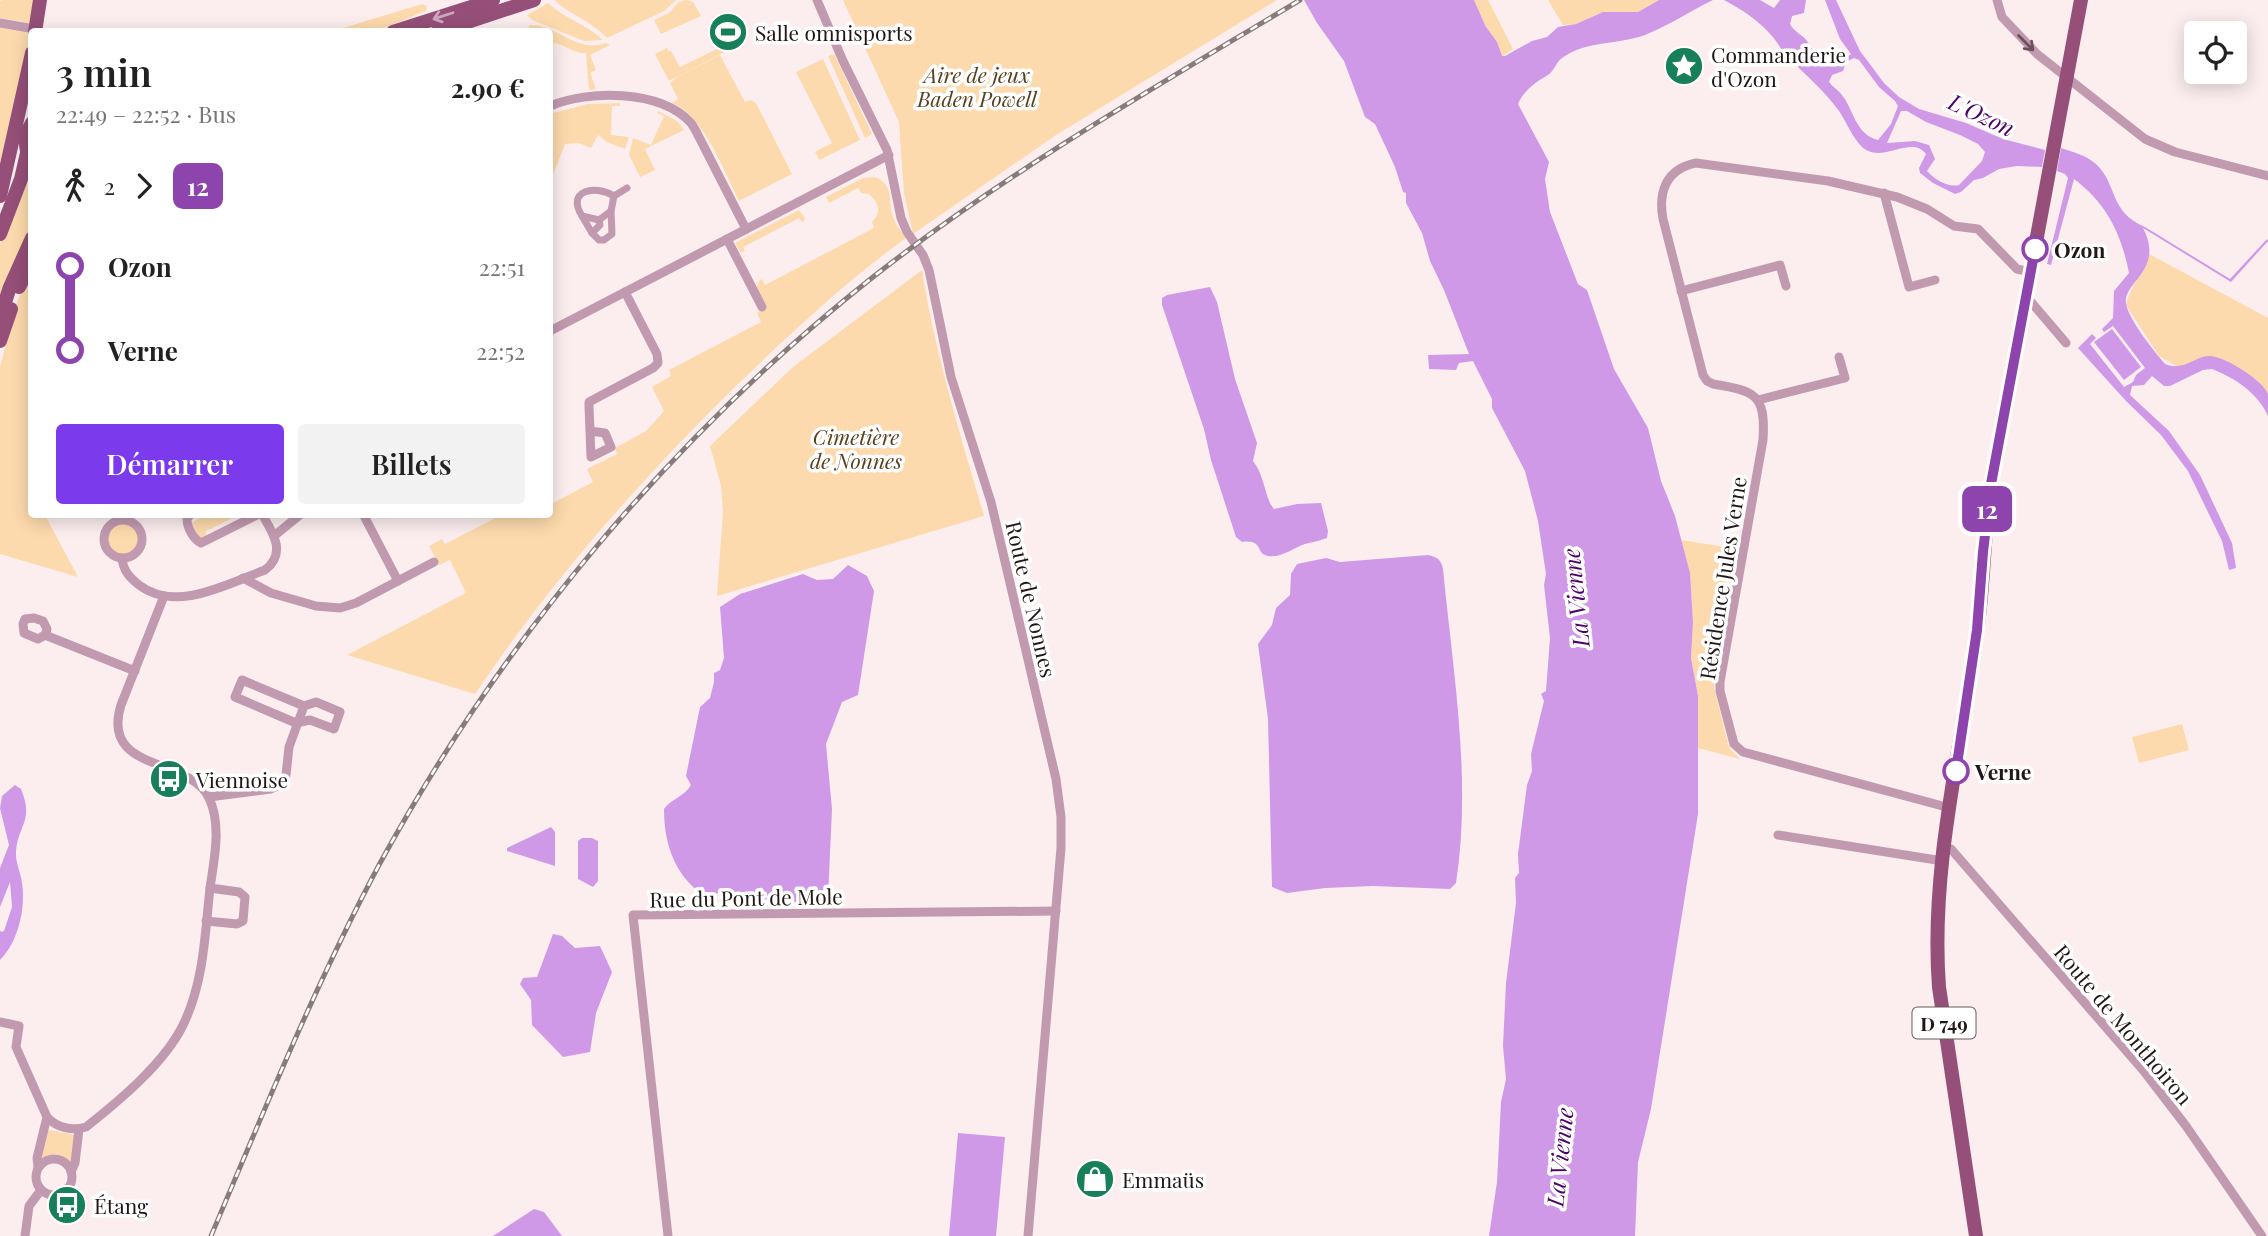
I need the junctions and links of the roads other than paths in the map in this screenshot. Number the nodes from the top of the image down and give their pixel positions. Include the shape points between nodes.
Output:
1 (40, 0) edge
2 (46, 0) edge
3 (493, 0) edge
4 (534, 0) edge
5 (817, 0) edge
6 (1997, 0) edge
7 (2081, 0) edge
8 (0, 23) edge
9 (38, 28) edge
10 (39, 28) edge
11 (406, 28) edge
12 (449, 28) edge
13 (28, 29) edge
14 (28, 71) edge
15 (2067, 78) junction
16 (553, 105) edge
17 (28, 131) edge
18 (28, 150) edge
19 (889, 155) junction
20 (28, 161) edge
21 (2268, 176) edge
22 (627, 188) dead end
23 (1884, 194) junction
24 (614, 195) junction
25 (0, 197) edge
26 (611, 211) junction
27 (582, 216) junction
28 (599, 223) junction
29 (613, 228) junction
30 (746, 229) junction
31 (592, 233) junction
32 (0, 234) edge
33 (727, 239) junction
34 (28, 247) edge
35 (28, 270) edge
36 (2031, 272) junction
37 (1935, 280) dead end
38 (1786, 286) dead end
39 (1681, 291) junction
40 (625, 292) junction
41 (2026, 300) junction
42 (762, 307) dead end
43 (0, 317) edge
44 (553, 329) edge
45 (0, 341) edge
46 (2066, 343) dead end
47 (1839, 357) dead end
48 (1758, 400) junction
49 (590, 431) dead end
50 (188, 518) edge
51 (253, 518) edge
52 (263, 518) edge
53 (296, 518) edge
54 (365, 518) edge
55 (274, 536) junction
56 (122, 558) junction
57 (434, 562) dead end
58 (243, 578) junction
59 (398, 581) junction
60 (164, 596) junction
61 (46, 635) dead end
62 (135, 671) junction
63 (303, 706) junction
64 (296, 723) junction
65 (209, 797) junction
66 (1950, 808) junction
67 (1779, 835) dead end
68 (1945, 846) junction
69 (1943, 862) junction
70 (210, 888) junction
71 (1056, 911) junction
72 (206, 921) junction
73 (0, 1022) edge
74 (47, 1117) junction
75 (79, 1129) junction
76 (38, 1167) junction
77 (71, 1172) junction
78 (41, 1190) junction
79 (25, 1236) edge
80 (668, 1236) edge
81 (1028, 1236) edge
82 (1976, 1236) edge
83 (2262, 1236) edge

1 - 9 main road
2 - 10 main road
3 -> 11 main road
4 - 12 main road
5 - 19 street, Route de Nonnes
6 -> 15 street via 2007,23
7 - 15 main road, D 749
8 - 13 street
14 - 25 main road
15 - 21 street via 2158,147
15 - 36 main road, D 749
16 - 30 street via 613,95 647,101 679,114 691,123
17 - 18 main road
19 - 30 street
19 - 71 street, Route de Nonnes via 901,218 929,270 951,377 991,502 1054,766 1061,817
20 - 32 main road
22 - 24 street
23 - 36 street via 1927,209 1954,226 1978,229 2017,269
23 - 37 street via 1909,287
23 - 39 street via 1828,181 1687,164 1667,181 1660,205
24 - 26 street
24 - 27 street via 595,188 586,190 579,200
26 - 28 street
26 - 29 street
27 - 28 street
27 - 31 street
28 - 29 street
28 - 31 street
29 - 31 street via 604,240
30 - 33 street
33 - 40 street
33 - 42 street
34 - 43 main road
35 - 45 main road
36 - 41 main road, D 749
38 - 39 street via 1780,265
39 - 48 street via 1707,382 1740,389
40 - 44 street
40 - 49 street via 658,363 589,402
41 - 46 street
41 - 66 main road, D 749 via 1989,495 1977,630
47 - 48 street via 1845,378
48 - 66 street, Résidence Jules Verne via 1763,440 1720,682 1734,744 1743,752
50 - 51 street via 201,543
52 - 55 street
53 - 55 street
54 - 59 street
55 - 58 street via 277,553 271,565
56 - 56 street via 135,554 141,542 137,527 125,521 111,525 104,537 108,550
56 - 60 street via 125,571 138,584
57 - 59 street
58 - 59 street via 271,593 332,608 356,603
58 - 60 street via 187,597
60 - 62 street
61 - 62 street
62 - 65 street via 118,714 122,739 136,755 187,777
63 - 64 street
63 - 64 street via 316,702 340,712 334,729 310,720
63 - 64 street via 242,680 235,697
64 - 65 street via 281,785
65 - 70 street via 215,834
66 - 68 main road, D 749
67 - 69 street
68 - 69 main road, D 749
68 - 83 street, Route de Monthoiron via 2143,1070
69 - 82 main road, D 749 via 1937,929 1939,987
70 - 72 street
70 - 72 street via 245,897 243,920 237,924
71 - 80 street, Rue du Pont de Mole via 633,915
71 - 81 street, Route de Nonnes
72 - 75 street via 196,988 178,1034 138,1081
73 - 74 street via 19,1026 16,1046
74 - 75 street via 57,1125
74 - 76 street
75 - 77 street
76 - 77 street via 53,1159 64,1162
76 - 78 street via 36,1179
77 - 78 street via 71,1184 63,1192 52,1195
78 - 79 street via 29,1206

